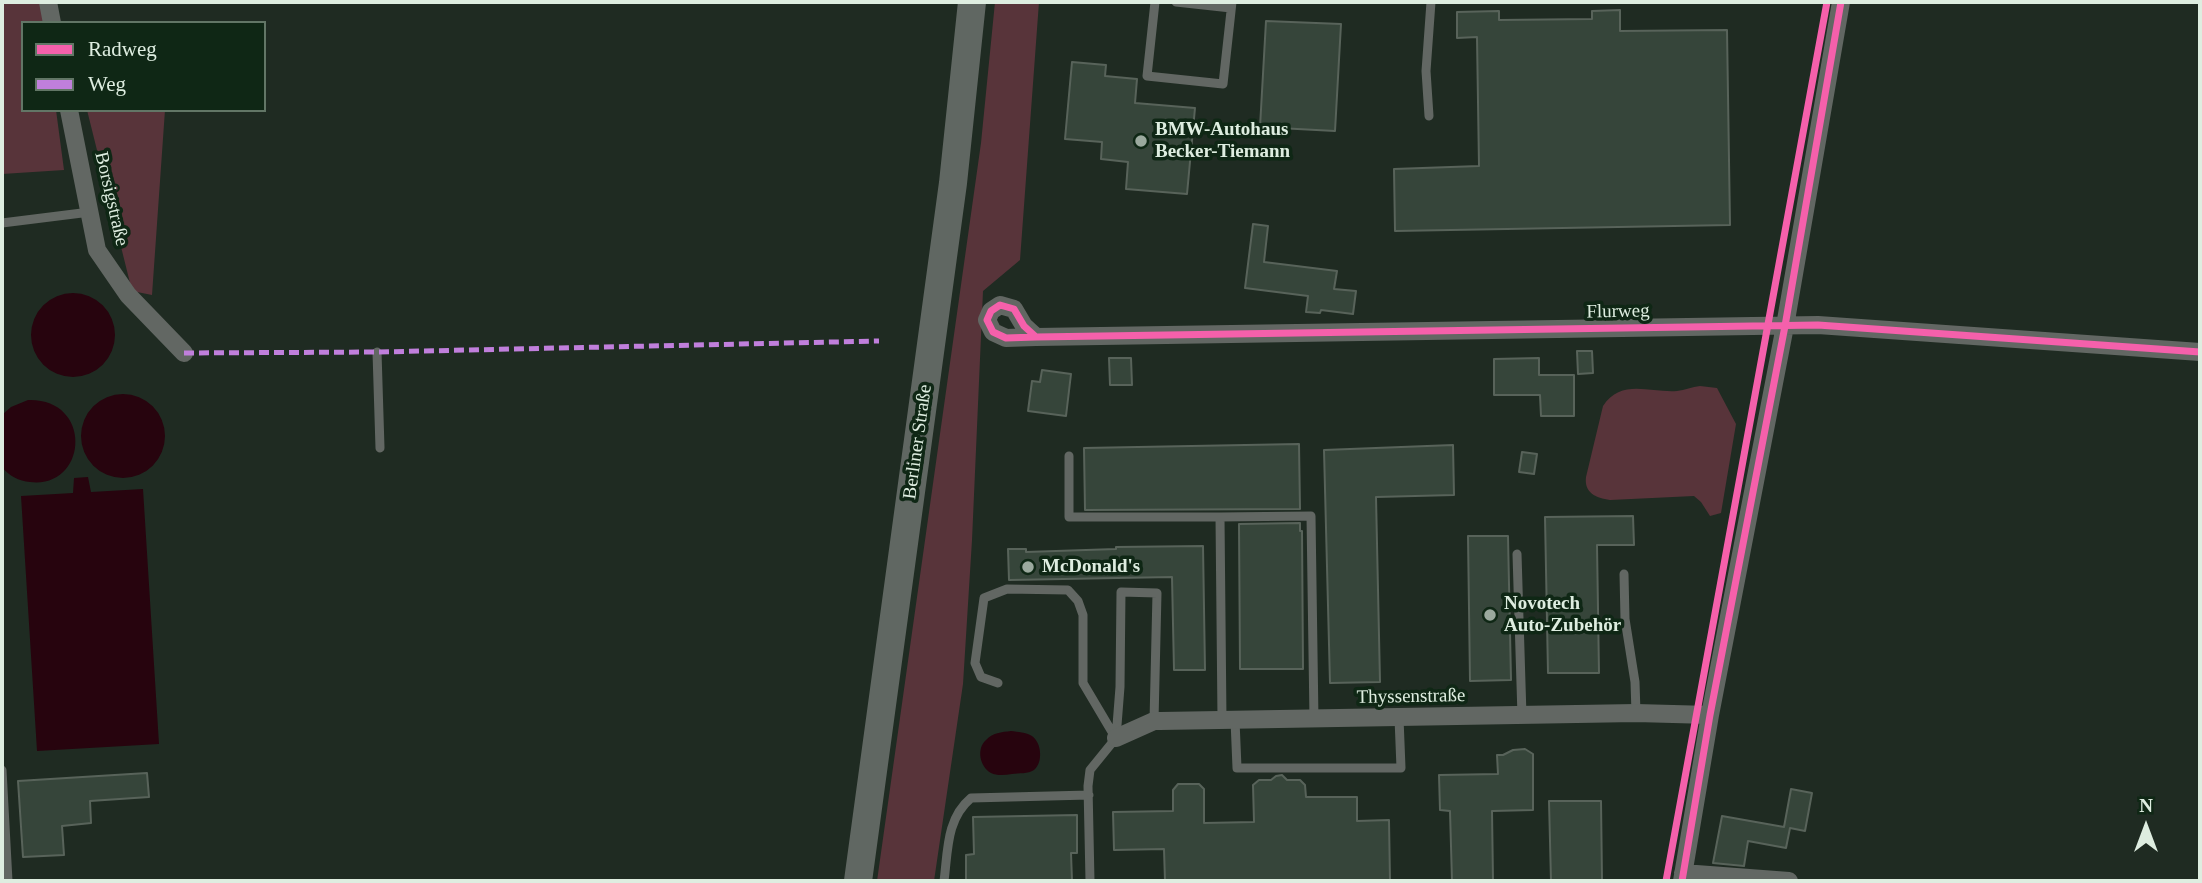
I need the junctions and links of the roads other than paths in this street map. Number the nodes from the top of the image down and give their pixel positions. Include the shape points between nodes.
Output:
1 (48, 2) edge
2 (972, 2) edge
3 (1155, 2) edge
4 (1176, 2) edge
5 (1430, 2) edge
6 (1841, 2) edge
7 (1232, 5) edge
8 (52, 21) edge
9 (69, 112) edge
10 (1429, 116) dead end
11 (91, 212) junction
12 (2, 223) edge
13 (1785, 326) junction
14 (1036, 337) dead end
15 (184, 352) dead end
16 (377, 352) dead end
17 (2200, 352) edge
18 (380, 448) dead end
19 (1069, 456) dead end
20 (1220, 517) junction
21 (1517, 554) dead end
22 (1624, 574) dead end
23 (998, 683) dead end
24 (1636, 713) junction
25 (1710, 715) junction
26 (1522, 716) junction
27 (1399, 718) junction
28 (1229, 720) junction
29 (1314, 720) junction
30 (1154, 721) junction
31 (1116, 738) junction
32 (2, 770) edge
33 (1088, 796) junction
34 (1683, 877) edge
35 (8, 881) edge
36 (858, 881) edge
37 (944, 881) edge
38 (1090, 881) edge
39 (1789, 881) edge

1 - 8 street
2 - 36 main road, Berliner Straße via 953,183
3 - 7 lane via 1147,76 1223,85
4 - 7 lane
5 - 10 lane
6 - 13 street
9 - 11 street, Borsigstraße
11 - 12 lane
11 - 15 street, Borsigstraße via 97,250 128,295
13 - 14 street, Flurweg
13 - 17 street, Flurweg
13 - 25 street
16 - 18 lane
19 - 20 lane via 1069,517
20 - 28 lane
20 - 29 lane via 1311,516
21 - 26 lane
22 - 24 lane
23 - 31 lane via 981,677 975,663 984,598 1007,589 1068,590 1079,601 1083,615 1083,683
24 - 25 street, Thyssenstraße
24 - 26 street, Thyssenstraße
25 - 34 street
26 - 27 street, Thyssenstraße
27 - 28 lane via 1401,768 1237,768
27 - 29 street, Thyssenstraße
28 - 29 street, Thyssenstraße
28 - 30 street, Thyssenstraße
30 - 31 street, Thyssenstraße
30 - 31 lane via 1157,593 1121,592
31 - 33 lane via 1090,770
32 - 35 lane
33 - 37 lane via 971,798 953,819
33 - 38 lane
34 - 39 street

